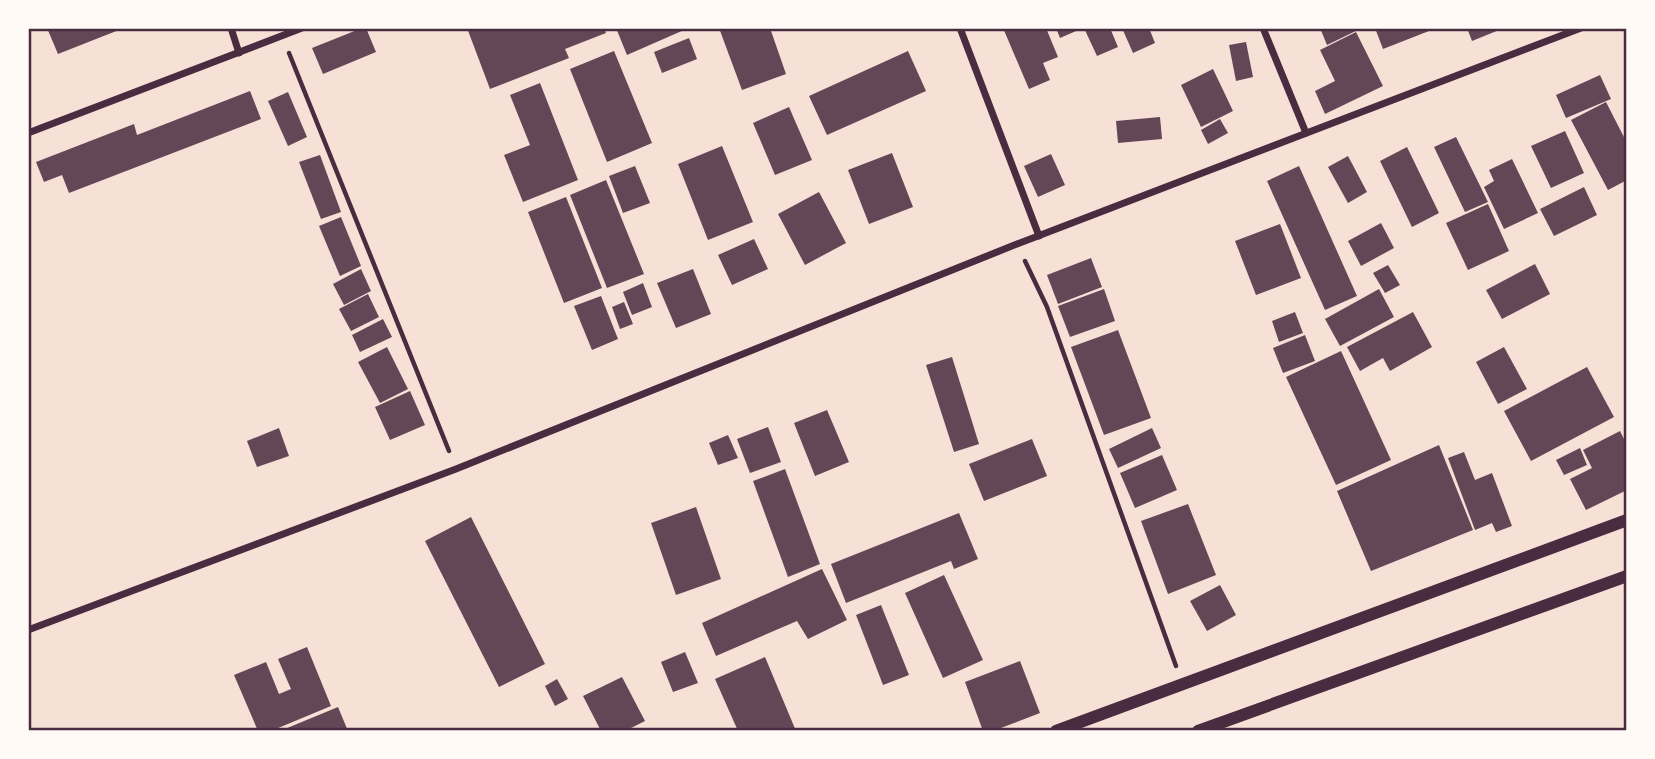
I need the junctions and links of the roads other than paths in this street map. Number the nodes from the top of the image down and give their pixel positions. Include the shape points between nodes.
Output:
1 (231, 28) edge
2 (302, 28) edge
3 (960, 28) edge
4 (1263, 28) edge
5 (1581, 28) edge
6 (239, 54) junction
7 (28, 132) edge
8 (1306, 133) junction
9 (1040, 236) junction
10 (1627, 520) edge
11 (1627, 576) edge
12 (28, 630) edge
13 (1056, 731) edge
14 (1198, 731) edge

1 - 6 street
2 - 6 street
3 - 9 street
4 - 8 street
5 - 8 street
6 - 7 street
8 - 9 street
9 - 12 street via 456,468
10 - 13 street
11 - 14 street

